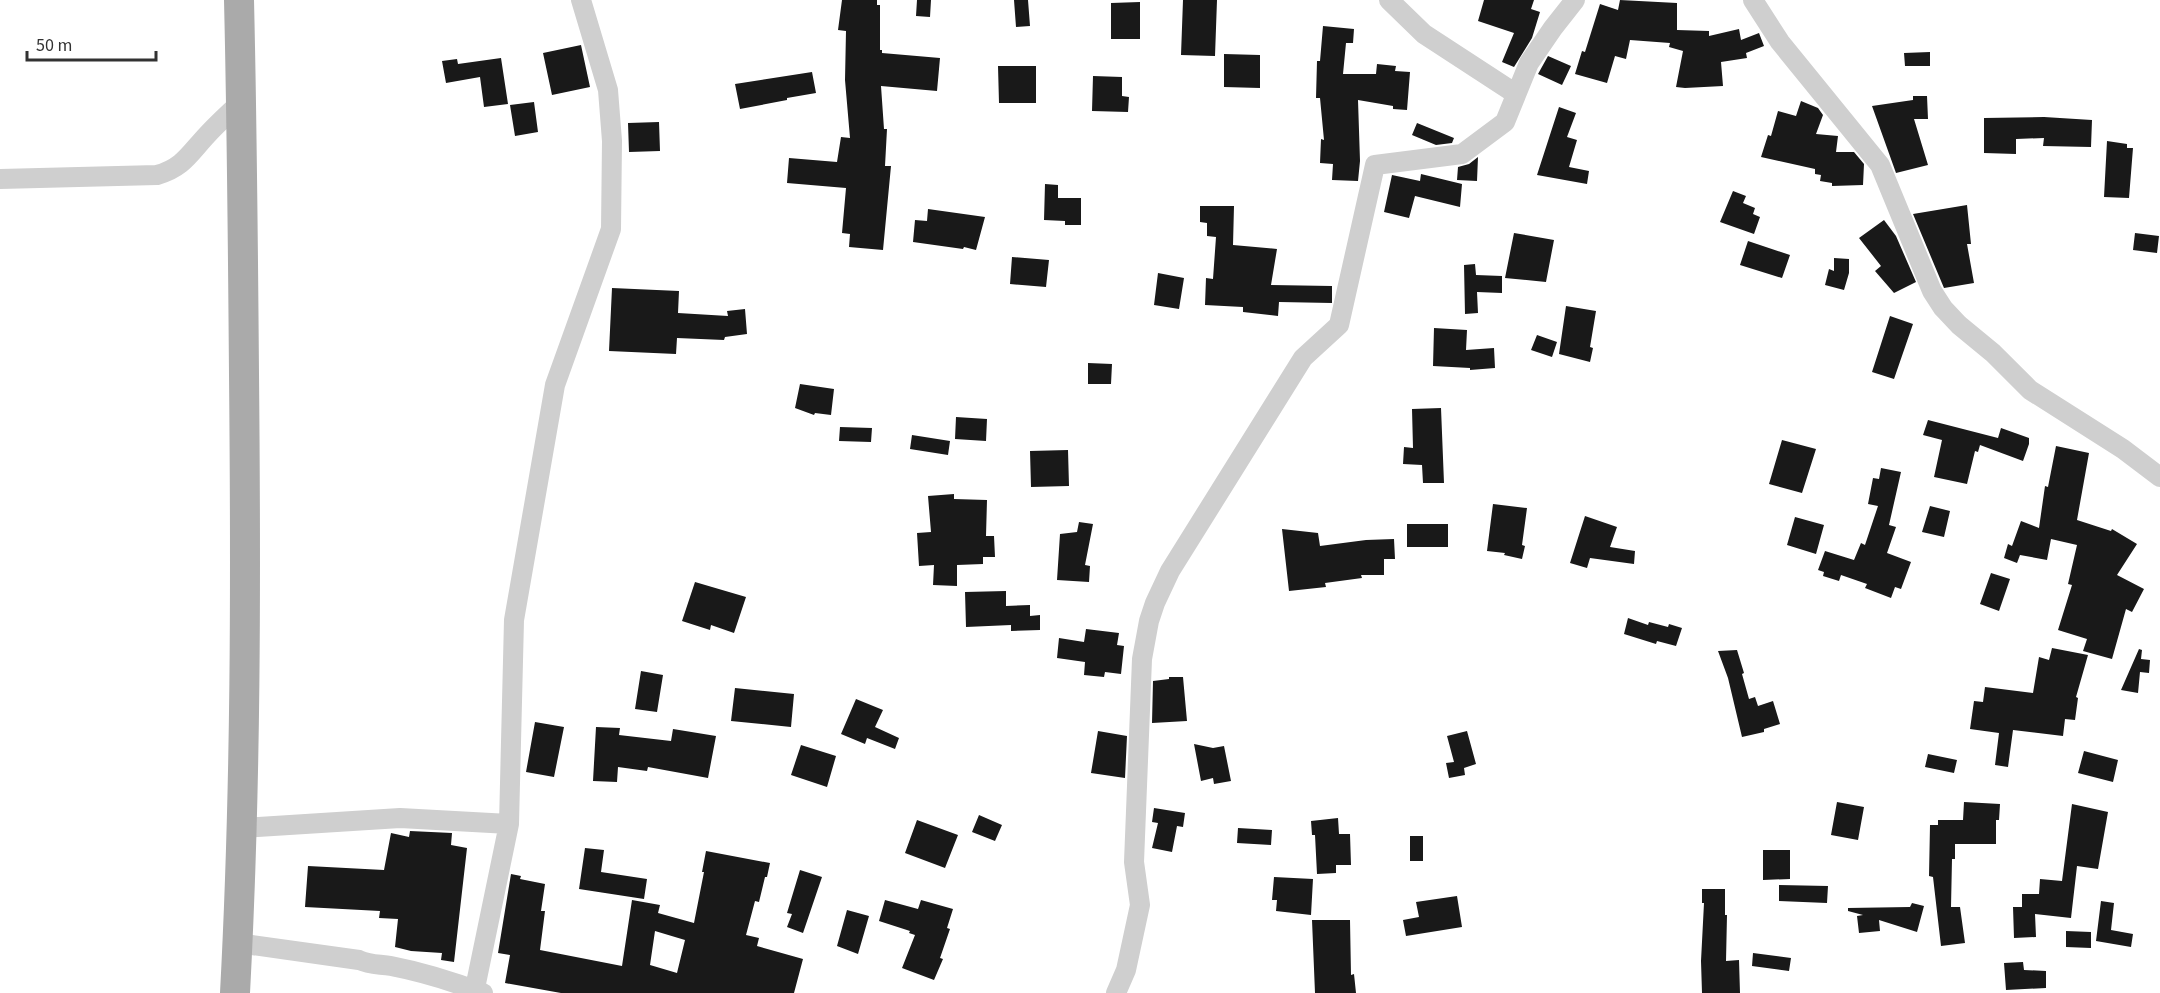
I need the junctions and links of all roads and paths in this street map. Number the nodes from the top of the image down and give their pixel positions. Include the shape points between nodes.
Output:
1 (239, 0) edge
2 (581, 0) edge
3 (1389, 0) edge
4 (1575, 0) edge
5 (1753, 0) edge
6 (1516, 94) junction
7 (242, 101) junction
8 (0, 179) edge
9 (2160, 477) edge
10 (509, 824) junction
11 (241, 828) junction
12 (238, 943) junction
13 (477, 992) edge
14 (236, 993) edge
15 (1116, 993) edge

1 - 7 main road
2 - 10 street via 608,90 611,229 555,386 514,620
3 - 6 street via 1424,34
4 - 6 street via 1529,63
5 - 9 street via 1780,42 1880,165 1932,291 1943,308 2030,390
6 - 15 street via 1505,122 1462,153 1375,165 1339,325 1303,358 1170,571 1155,603 1142,659 1134,862 1140,906 1126,970
7 - 8 street via 180,166 168,172
7 - 11 main road via 245,537
10 - 11 street via 400,819
10 - 13 street
11 - 12 main road
12 - 13 street via 390,965
12 - 14 main road

